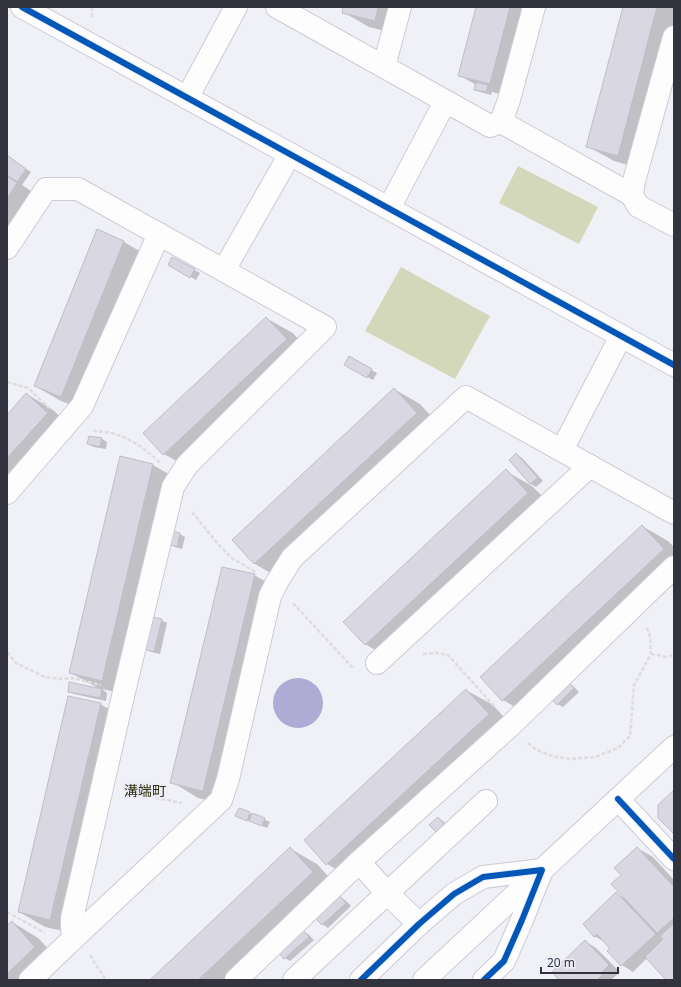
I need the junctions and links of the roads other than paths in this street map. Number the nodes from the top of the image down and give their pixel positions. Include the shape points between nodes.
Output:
1 (11, 7) edge
2 (22, 7) edge
3 (236, 7) edge
4 (277, 7) edge
5 (400, 7) edge
6 (534, 7) edge
7 (7, 13) edge
8 (674, 37) edge
9 (384, 66) junction
10 (187, 98) junction
11 (445, 102) junction
12 (501, 122) junction
13 (290, 154) junction
14 (632, 195) junction
15 (389, 208) junction
16 (674, 225) edge
17 (159, 234) junction
18 (7, 248) edge
19 (224, 270) junction
20 (621, 336) junction
21 (674, 365) edge
22 (562, 450) junction
23 (590, 466) junction
24 (7, 493) edge
25 (674, 513) edge
26 (674, 567) edge
27 (377, 664) dead end
28 (674, 747) edge
29 (618, 799) junction
30 (486, 801) dead end
31 (674, 859) edge
32 (359, 862) junction
33 (542, 870) junction
34 (387, 893) junction
35 (419, 924) junction
36 (71, 941) junction
37 (30, 980) edge
38 (236, 980) edge
39 (294, 980) edge
40 (360, 980) edge
41 (424, 980) edge
42 (484, 980) edge

1 - 7 street
2 - 10 street
3 - 10 street
4 - 9 street
5 - 9 street
6 - 12 street
8 - 14 street
9 - 11 street
10 - 13 street
11 - 12 street via 490,126
11 - 15 street
12 - 14 street
13 - 15 street
13 - 19 street
14 - 16 street via 638,206
15 - 20 street
17 - 18 street via 78,189 46,189
17 - 19 street
17 - 24 street via 82,406
19 - 36 street via 325,326 187,465 173,487 72,918
20 - 21 street
20 - 22 street
22 - 23 street
22 - 36 street via 466,397 292,558 270,596 221,800
23 - 25 street
23 - 27 street
26 - 32 street via 511,725
28 - 29 street
29 - 31 street
29 - 33 street
30 - 34 street
32 - 34 street
32 - 38 street
33 - 35 street via 482,877 454,894
33 - 41 street
33 - 42 street via 504,961
34 - 35 street
34 - 39 street
35 - 40 street
36 - 37 street

